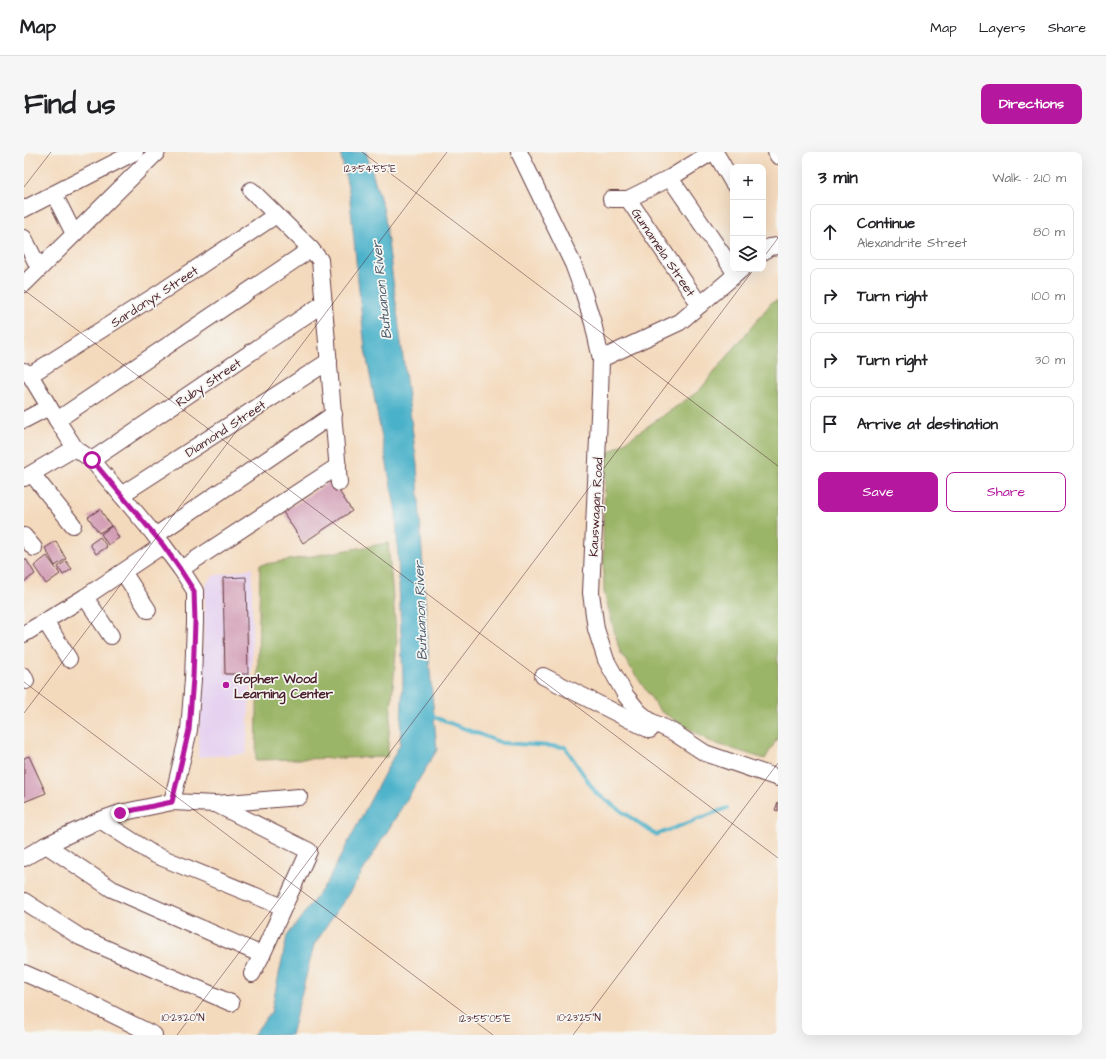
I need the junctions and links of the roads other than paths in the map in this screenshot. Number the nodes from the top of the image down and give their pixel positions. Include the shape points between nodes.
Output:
1 (135, 152) edge
2 (157, 152) edge
3 (519, 152) edge
4 (712, 152) edge
5 (715, 152) edge
6 (776, 152) edge
7 (778, 156) edge
8 (670, 178) junction
9 (730, 178) edge
10 (251, 190) dead end
11 (54, 194) junction
12 (611, 199) dead end
13 (628, 199) junction
14 (24, 209) edge
15 (276, 215) junction
16 (74, 234) junction
17 (24, 238) edge
18 (311, 249) junction
19 (730, 259) edge
20 (39, 268) junction
21 (738, 272) edge
22 (24, 284) edge
23 (324, 303) junction
24 (700, 305) junction
25 (601, 359) junction
26 (329, 361) junction
27 (27, 373) edge
28 (53, 413) junction
29 (334, 414) junction
30 (24, 420) edge
31 (75, 448) junction
32 (92, 460) junction
33 (338, 466) junction
34 (28, 476) edge
35 (339, 483) dead end
36 (121, 495) junction
37 (73, 525) dead end
38 (159, 540) junction
39 (180, 569) junction
40 (123, 572) junction
41 (85, 597) junction
42 (148, 610) dead end
43 (45, 621) junction
44 (24, 634) edge
45 (111, 636) dead end
46 (69, 659) dead end
47 (543, 676) dead end
48 (673, 732) junction
49 (778, 778) edge
50 (299, 797) dead end
51 (172, 802) junction
52 (216, 804) junction
53 (100, 820) junction
54 (46, 845) junction
55 (24, 858) edge
56 (24, 901) edge
57 (283, 907) junction
58 (262, 955) junction
59 (24, 973) edge
60 (252, 974) dead end
61 (231, 1002) dead end
62 (154, 1035) edge

1 - 11 street
2 - 16 street
3 - 25 street, Kauswagan Road via 573,264 593,323
4 - 8 street
5 - 9 street
6 - 7 street
8 - 13 street
8 - 19 street
10 - 15 street
11 - 14 street
11 - 16 street
12 - 13 street
13 - 24 street, Gumamela Street
15 - 18 street
15 - 27 street, Sardonyx Street via 164,290
16 - 20 street
17 - 20 street
18 - 23 street via 320,260
18 - 28 street
20 - 22 street
21 - 24 street
23 - 26 street
23 - 32 street, Ruby Street
24 - 25 street via 680,322
25 - 48 street, Kauswagan Road via 591,592 596,629 606,660 626,696 650,721
26 - 29 street
26 - 36 street, Diamond Street
27 - 28 street
28 - 30 street
28 - 31 street
29 - 33 street
29 - 38 street
31 - 32 street
31 - 34 street
32 - 36 street
33 - 35 street
33 - 39 street
34 - 37 street
36 - 38 street
38 - 39 street
38 - 40 street
39 - 51 street via 194,591 195,622 189,730
40 - 41 street
40 - 42 street
41 - 43 street
41 - 45 street
43 - 44 street
43 - 46 street
47 - 48 street via 651,731
48 - 49 street, Kauswagan Road via 705,753
50 - 52 street
51 - 52 street
51 - 53 street
52 - 57 street via 309,851
53 - 54 street
53 - 57 street via 153,854
54 - 55 street
54 - 58 street via 112,889
56 - 61 street via 80,937
57 - 58 street
58 - 60 street
59 - 62 street

